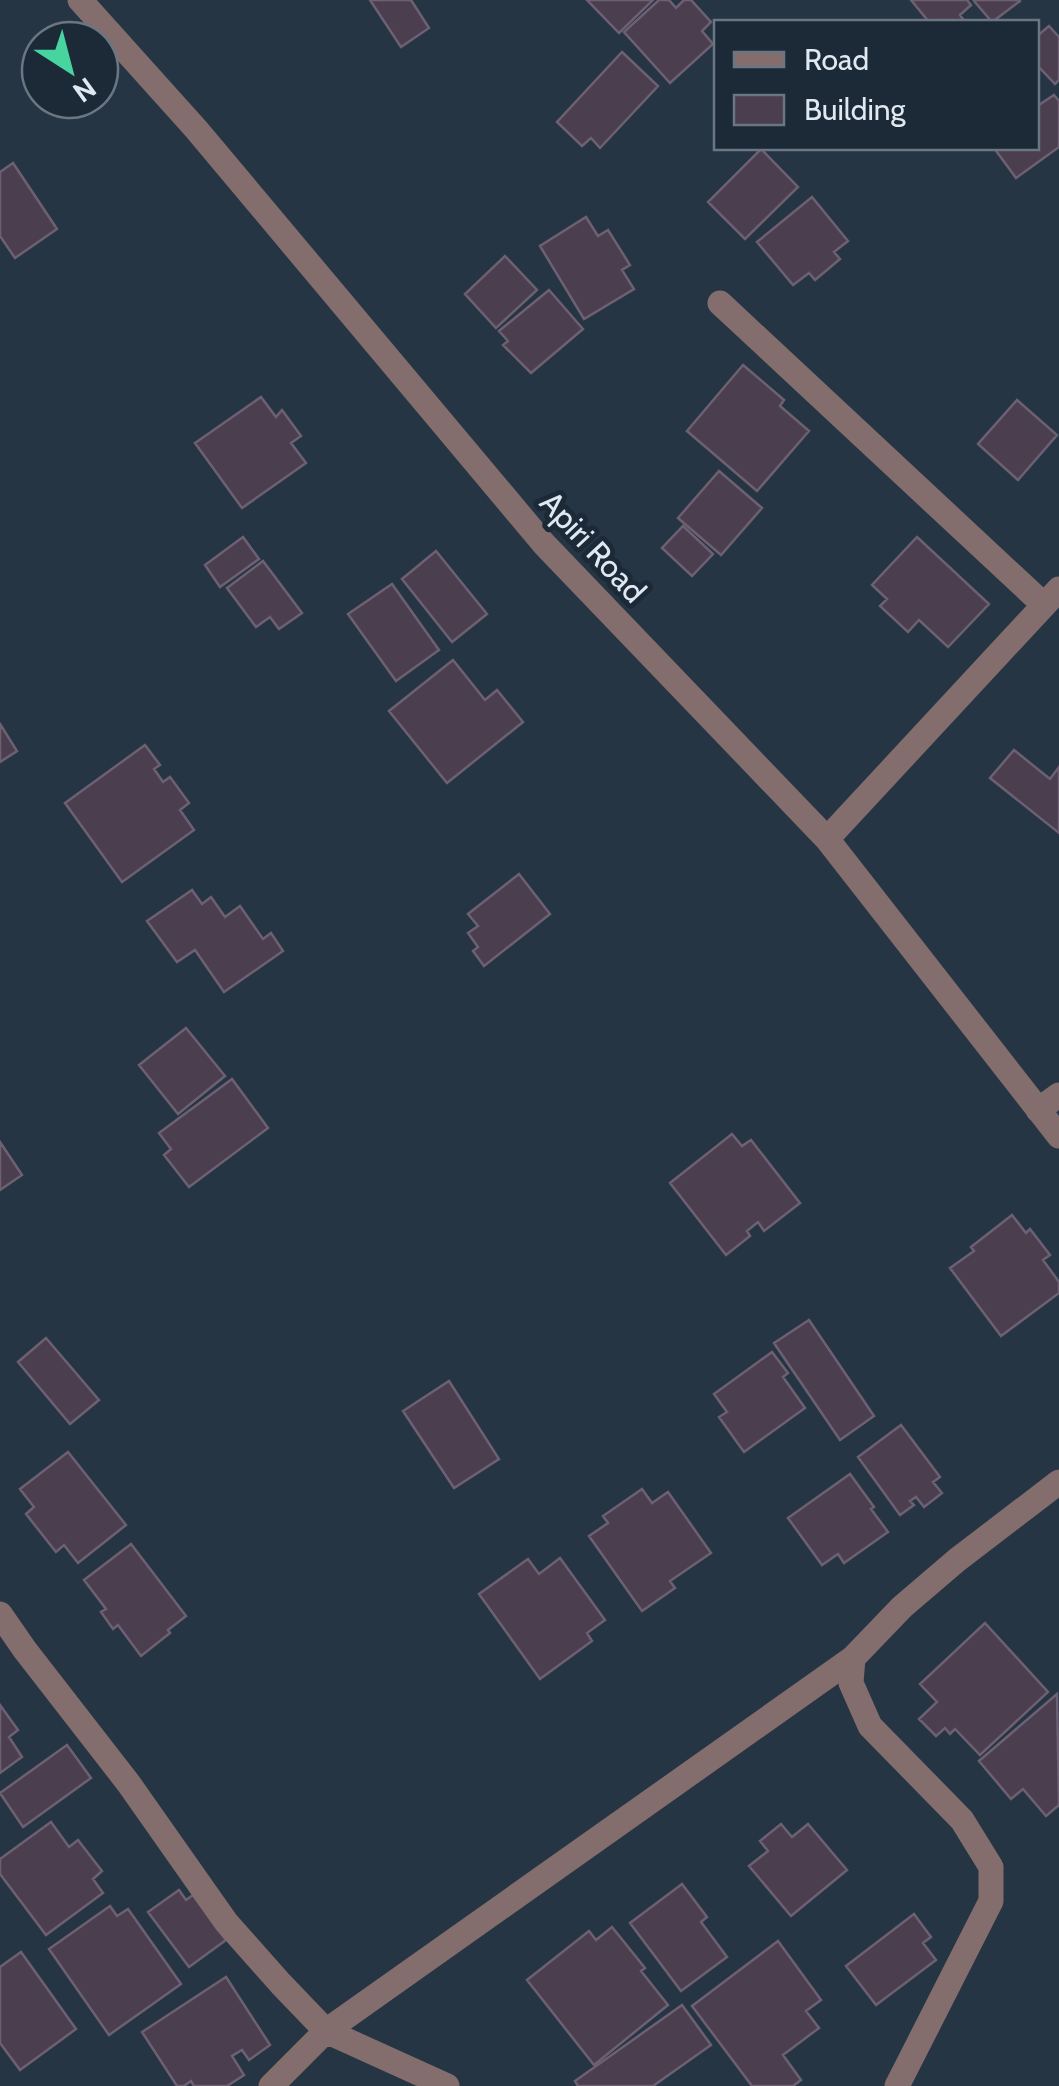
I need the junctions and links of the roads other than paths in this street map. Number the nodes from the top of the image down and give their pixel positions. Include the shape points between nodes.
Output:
1 (80, 0) edge
2 (720, 303) dead end
3 (1052, 597) edge
4 (827, 839) junction
5 (1048, 1103) edge
6 (1059, 1136) edge
7 (1059, 1482) edge
8 (0, 1614) edge
9 (853, 1658) junction
10 (326, 2031) junction
11 (271, 2086) edge
12 (447, 2086) edge
13 (897, 2086) edge

1 - 4 street, Apiri Road via 544,544
2 - 3 street
3 - 4 street
4 - 5 street, Apiri Road
5 - 6 street, Apiri Road
7 - 9 street via 902,1606
8 - 10 street via 226,1922
9 - 10 street
9 - 13 street via 851,1683 870,1726 962,1820 991,1867 992,1900
10 - 11 street
10 - 12 street

